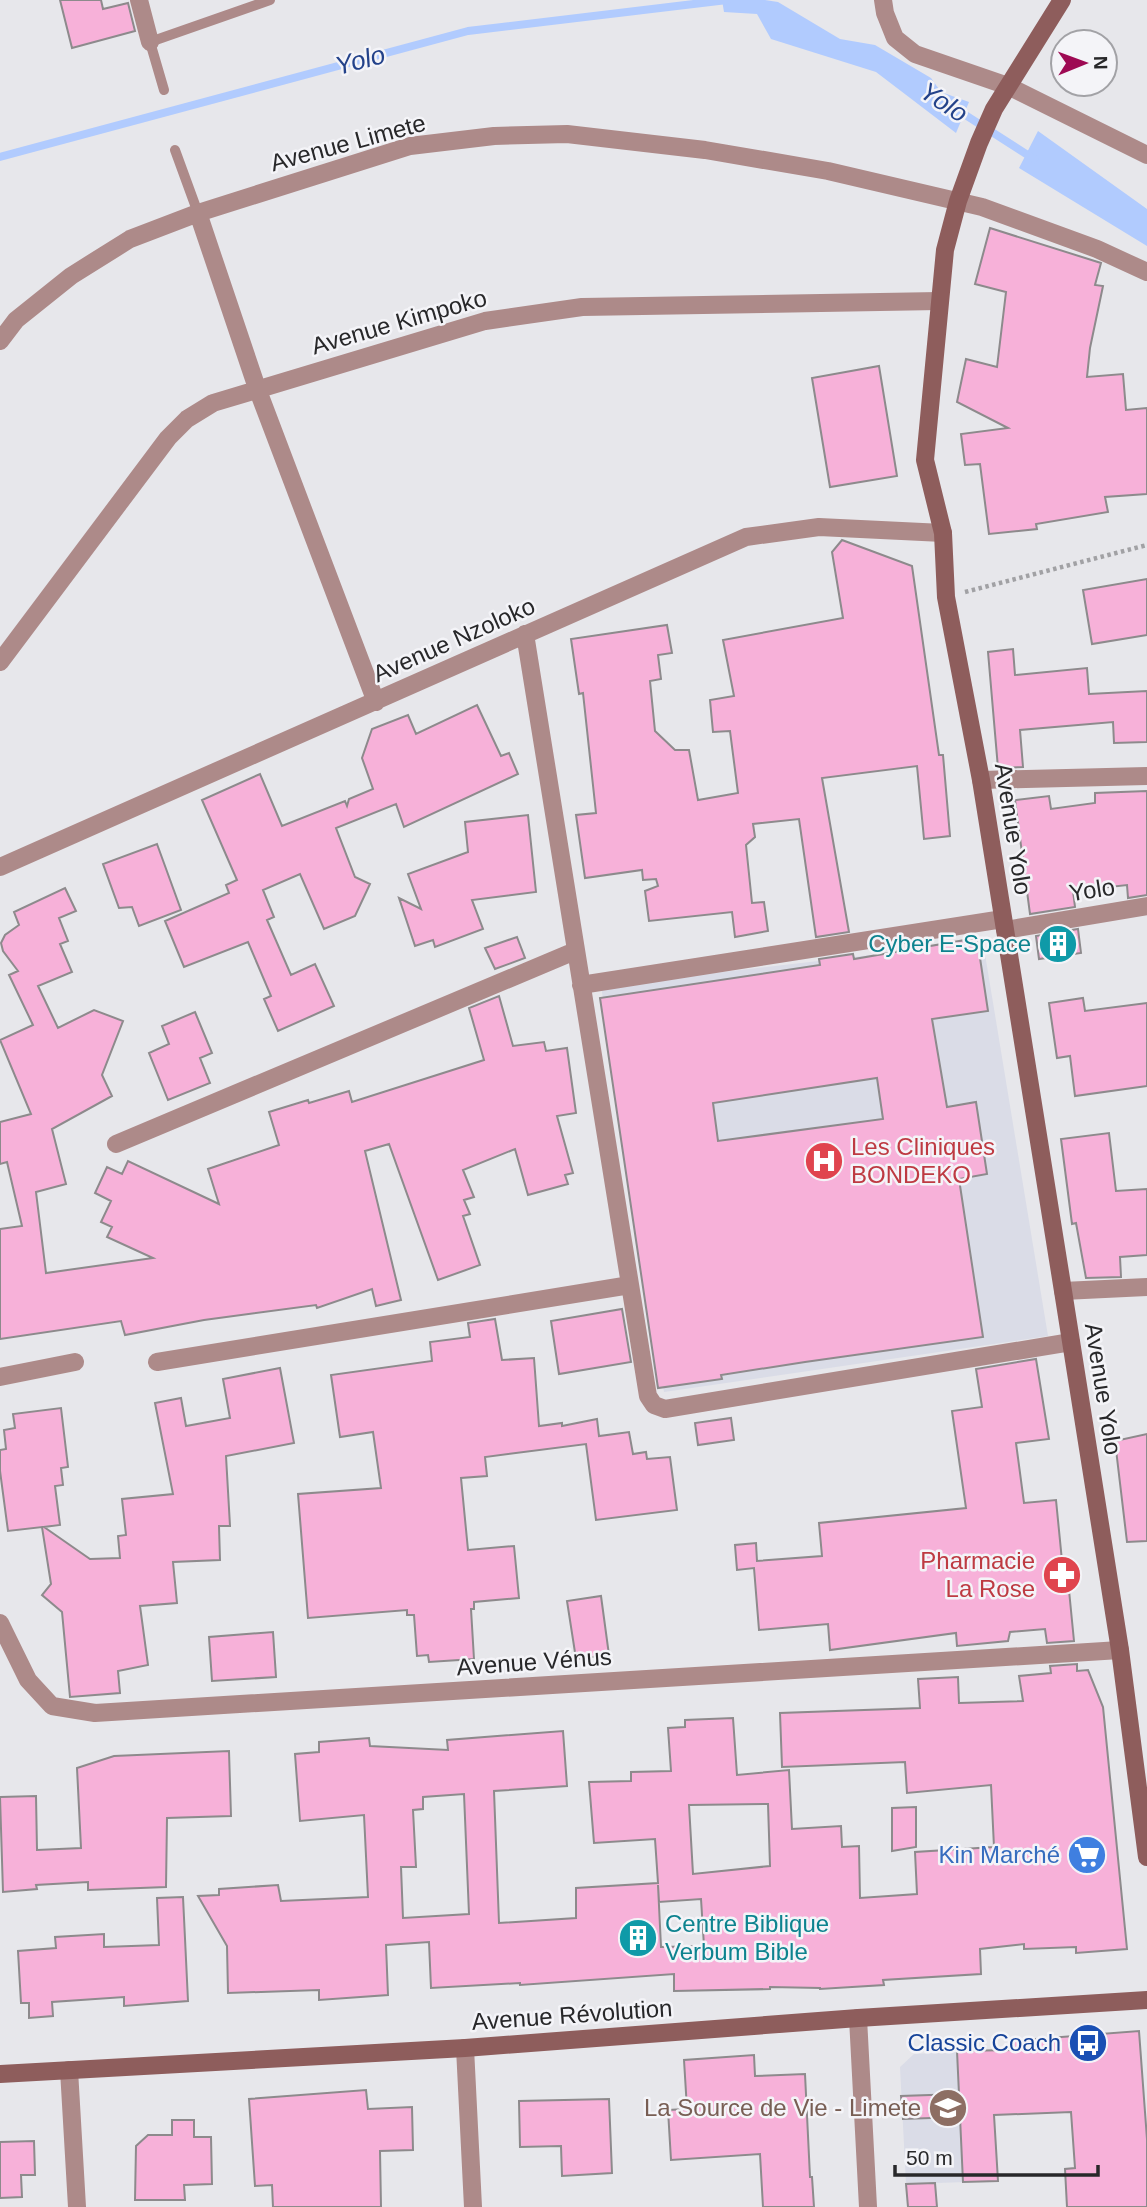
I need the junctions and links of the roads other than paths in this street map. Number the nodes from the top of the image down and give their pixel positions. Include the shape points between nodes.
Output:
1 (139, 0) edge
2 (270, 0) edge
3 (883, 0) edge
4 (1062, 0) edge
5 (150, 42) junction
6 (1008, 86) junction
7 (164, 90) dead end
8 (175, 150) dead end
9 (1147, 155) edge
10 (958, 201) junction
11 (198, 213) junction
12 (1147, 272) edge
13 (939, 301) junction
14 (0, 341) edge
15 (257, 388) junction
16 (943, 533) junction
17 (525, 634) junction
18 (0, 662) edge
19 (376, 702) junction
20 (1147, 776) edge
21 (981, 780) junction
22 (0, 867) edge
23 (1147, 906) edge
24 (1004, 924) junction
25 (575, 951) junction
26 (581, 985) junction
27 (116, 1144) dead end
28 (630, 1285) junction
29 (1147, 1286) edge
30 (1063, 1291) junction
31 (1071, 1342) junction
32 (75, 1362) dead end
33 (157, 1362) dead end
34 (0, 1377) edge
35 (0, 1623) edge
36 (1120, 1650) junction
37 (1143, 1796) edge
38 (1147, 1857) edge
39 (1147, 2000) edge
40 (858, 2018) junction
41 (465, 2048) junction
42 (69, 2070) junction
43 (0, 2074) edge
44 (77, 2207) edge
45 (473, 2207) edge
46 (868, 2207) edge

1 - 5 street
2 - 5 lane
3 - 6 street via 895,38 915,54
4 - 6 street, Avenue Yolo
5 - 7 lane
6 - 9 street
6 - 10 street, Avenue Yolo via 994,108
8 - 11 lane
10 - 11 street, Avenue Limete via 719,152 567,134 494,136 410,146
10 - 12 street, Avenue Limete via 1097,249
10 - 13 street, Avenue Yolo via 945,250
11 - 14 street, Avenue Limete via 130,239 71,276 16,320
11 - 15 street
13 - 15 street, Avenue Kimpoko via 568,309 485,321
13 - 16 street, Avenue Yolo via 925,460
15 - 18 street, Avenue Kimpoko via 213,403 168,438
15 - 19 street
16 - 17 street, Avenue Nzoloko via 819,527 746,537
16 - 21 street, Avenue Yolo via 946,597
17 - 19 street, Avenue Nzoloko
17 - 25 street
19 - 22 street, Avenue Nzoloko
20 - 21 street
21 - 24 street, Avenue Yolo
23 - 24 street, Yolo
24 - 26 street, Yolo
24 - 30 street, Avenue Yolo
25 - 26 street
25 - 27 street
26 - 28 street
28 - 31 street via 648,1396 654,1405 665,1409
28 - 33 street
29 - 30 street
30 - 31 street, Avenue Yolo
31 - 36 street, Avenue Yolo
32 - 34 street
35 - 36 street, Avenue Vénus via 28,1680 52,1706 95,1713
36 - 37 street, Avenue Yolo
37 - 38 street, Avenue Yolo
39 - 40 street, Avenue Révolution
40 - 41 street, Avenue Révolution
40 - 46 street
41 - 42 street, Avenue Révolution
41 - 45 street
42 - 43 street, Avenue Révolution
42 - 44 street

